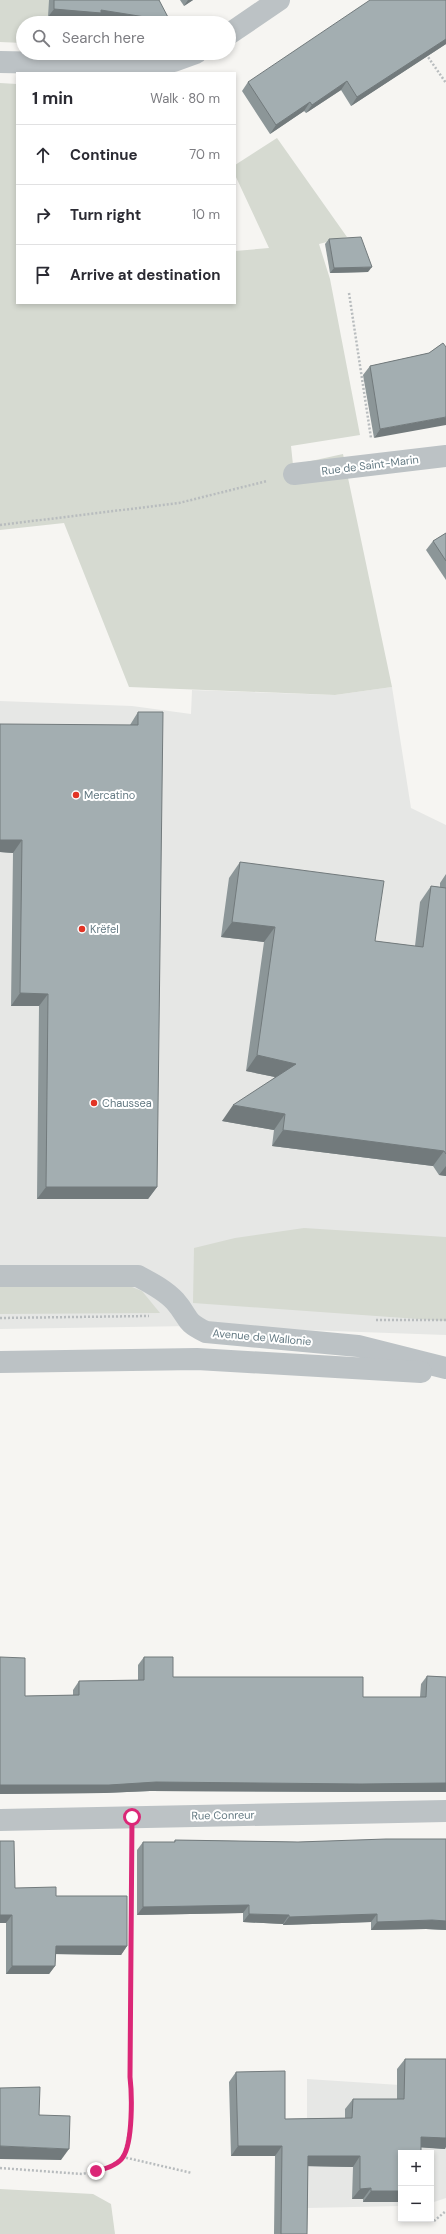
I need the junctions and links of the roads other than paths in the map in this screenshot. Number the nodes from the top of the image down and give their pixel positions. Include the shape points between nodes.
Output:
1 (279, 0) edge
2 (236, 29) edge
3 (177, 60) edge
4 (0, 62) edge
5 (446, 456) edge
6 (294, 474) road end
7 (0, 1276) edge
8 (0, 1362) edge
9 (446, 1368) edge
10 (446, 1374) edge
11 (446, 1811) edge
12 (0, 1820) edge

1 - 2 street
3 - 4 street via 152,65
5 - 6 street, Rue de Saint-Marin
7 - 9 street, Avenue de Wallonie via 138,1276 158,1287 175,1302 190,1324 206,1332 358,1346
8 - 10 street via 197,1359
11 - 12 street, Rue Conreur

